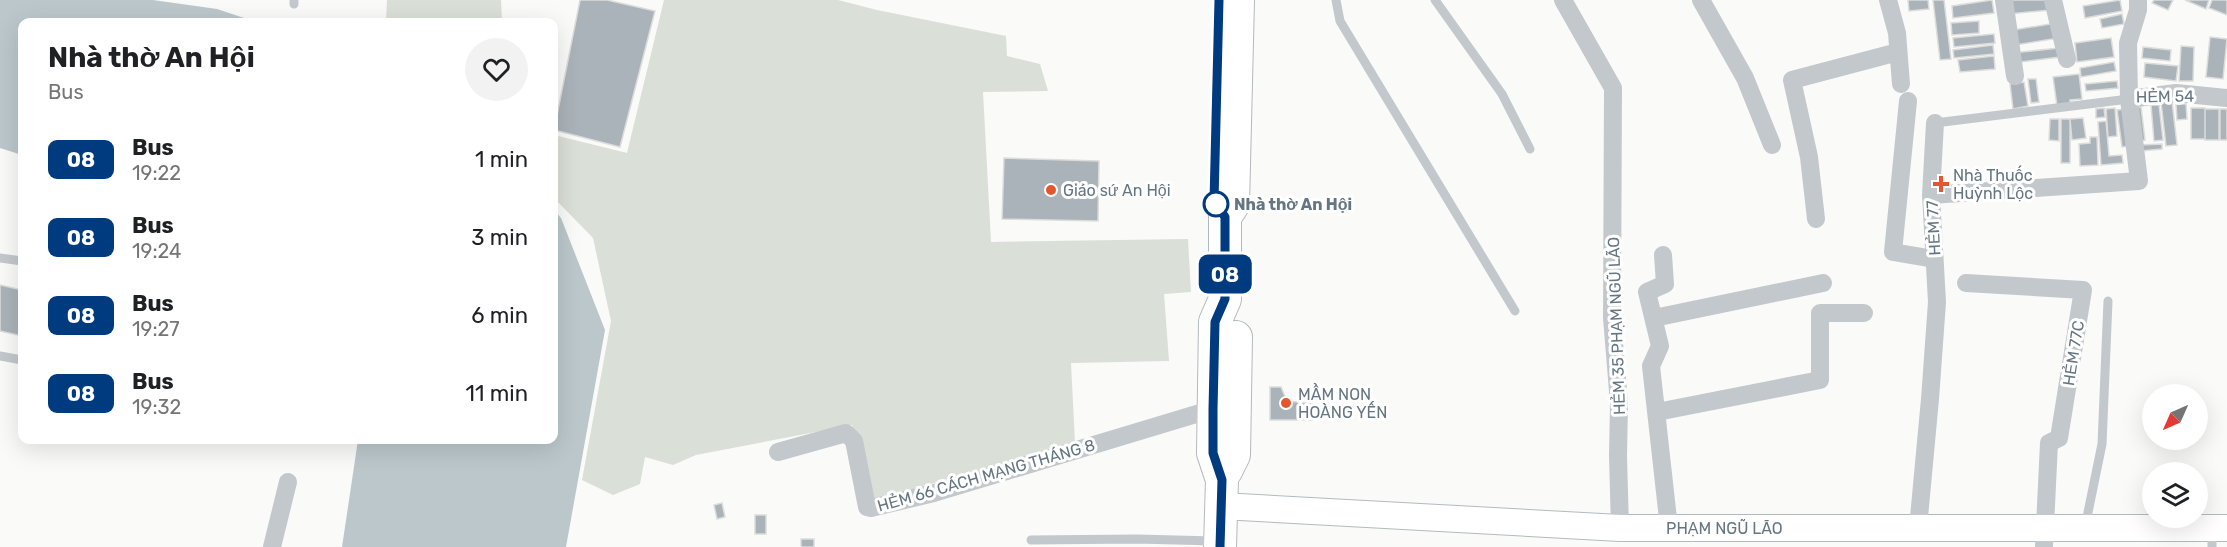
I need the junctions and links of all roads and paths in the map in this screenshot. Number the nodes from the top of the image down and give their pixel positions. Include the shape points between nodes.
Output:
1 (1219, 0) edge
2 (1238, 0) edge
3 (1336, 0) edge
4 (1435, 0) edge
5 (1563, 0) edge
6 (1701, 0) edge
7 (1888, 0) edge
8 (2004, 0) edge
9 (2053, 0) edge
10 (2138, 0) edge
11 (1898, 52) junction
12 (2067, 59) dead end
13 (2015, 76) dead end
14 (2227, 98) edge
15 (2129, 99) junction
16 (1935, 123) joint
17 (1772, 145) dead end
18 (1530, 149) dead end
19 (1931, 195) junction
20 (1225, 217) junction
21 (1816, 219) dead end
22 (1664, 255) dead end
23 (0, 258) edge
24 (1934, 259) junction
25 (18, 260) edge
26 (1823, 283) dead end
27 (1966, 283) dead end
28 (1225, 299) junction
29 (2108, 301) dead end
30 (1515, 311) dead end
31 (1864, 313) dead end
32 (1654, 318) junction
33 (0, 356) edge
34 (18, 359) edge
35 (1213, 409) junction
36 (1657, 412) junction
37 (778, 452) dead end
38 (288, 482) dead end
39 (1221, 493) junction
40 (1669, 528) junction
41 (1918, 528) junction
42 (2085, 528) junction
43 (2217, 534) edge
44 (1621, 537) edge
45 (2044, 537) edge
46 (1031, 540) dead end
47 (1220, 544) edge
48 (272, 547) edge

1 - 20 highway via 1214,201
2 - 20 highway via 1233,205
3 - 30 lane via 1340,21
4 - 18 lane via 1502,94
5 - 44 street, HẺM 35 PHẠM NGŨ LÃO via 1612,88 1612,318 1619,403
6 - 17 street via 1745,78
7 - 11 street
8 - 13 street
9 - 12 street
10 - 15 street, HẺM 54 via 2128,43
11 - 21 street via 1792,80 1809,157
11 - 24 street via 1905,93 1893,252
14 - 15 street, HẺM 54 via 2176,93
15 - 16 lane, HẺM 77
15 - 19 street via 2139,181
16 - 19 street, HẺM 77
19 - 24 street, HẺM 77
20 - 28 highway
22 - 32 street via 1665,284 1647,292
23 - 25 lane
24 - 41 street, HẺM 77 via 1934,356
26 - 32 street
27 - 45 street, HẺM 77C via 2083,290 2059,438 2049,443
28 - 35 highway via 1215,322
28 - 39 highway via 1237,321 1236,398 1234,455
29 - 42 lane via 2102,444
31 - 36 street via 1820,313 1820,380
32 - 36 street via 1660,346 1651,366
33 - 34 lane
35 - 37 street, HẺM 66 CÁCH MẠNG THÁNG 8 via 934,493 871,508 867,507 850,435
35 - 39 highway via 1213,453
36 - 40 street
38 - 48 street
39 - 44 street, PHẠM NGŨ LÃO
39 - 47 highway
40 - 41 street, PHẠM NGŨ LÃO
40 - 44 street, PHẠM NGŨ LÃO
41 - 45 street, PHẠM NGŨ LÃO
42 - 43 street, PHẠM NGŨ LÃO
42 - 45 street, PHẠM NGŨ LÃO
46 - 47 lane via 1137,539

